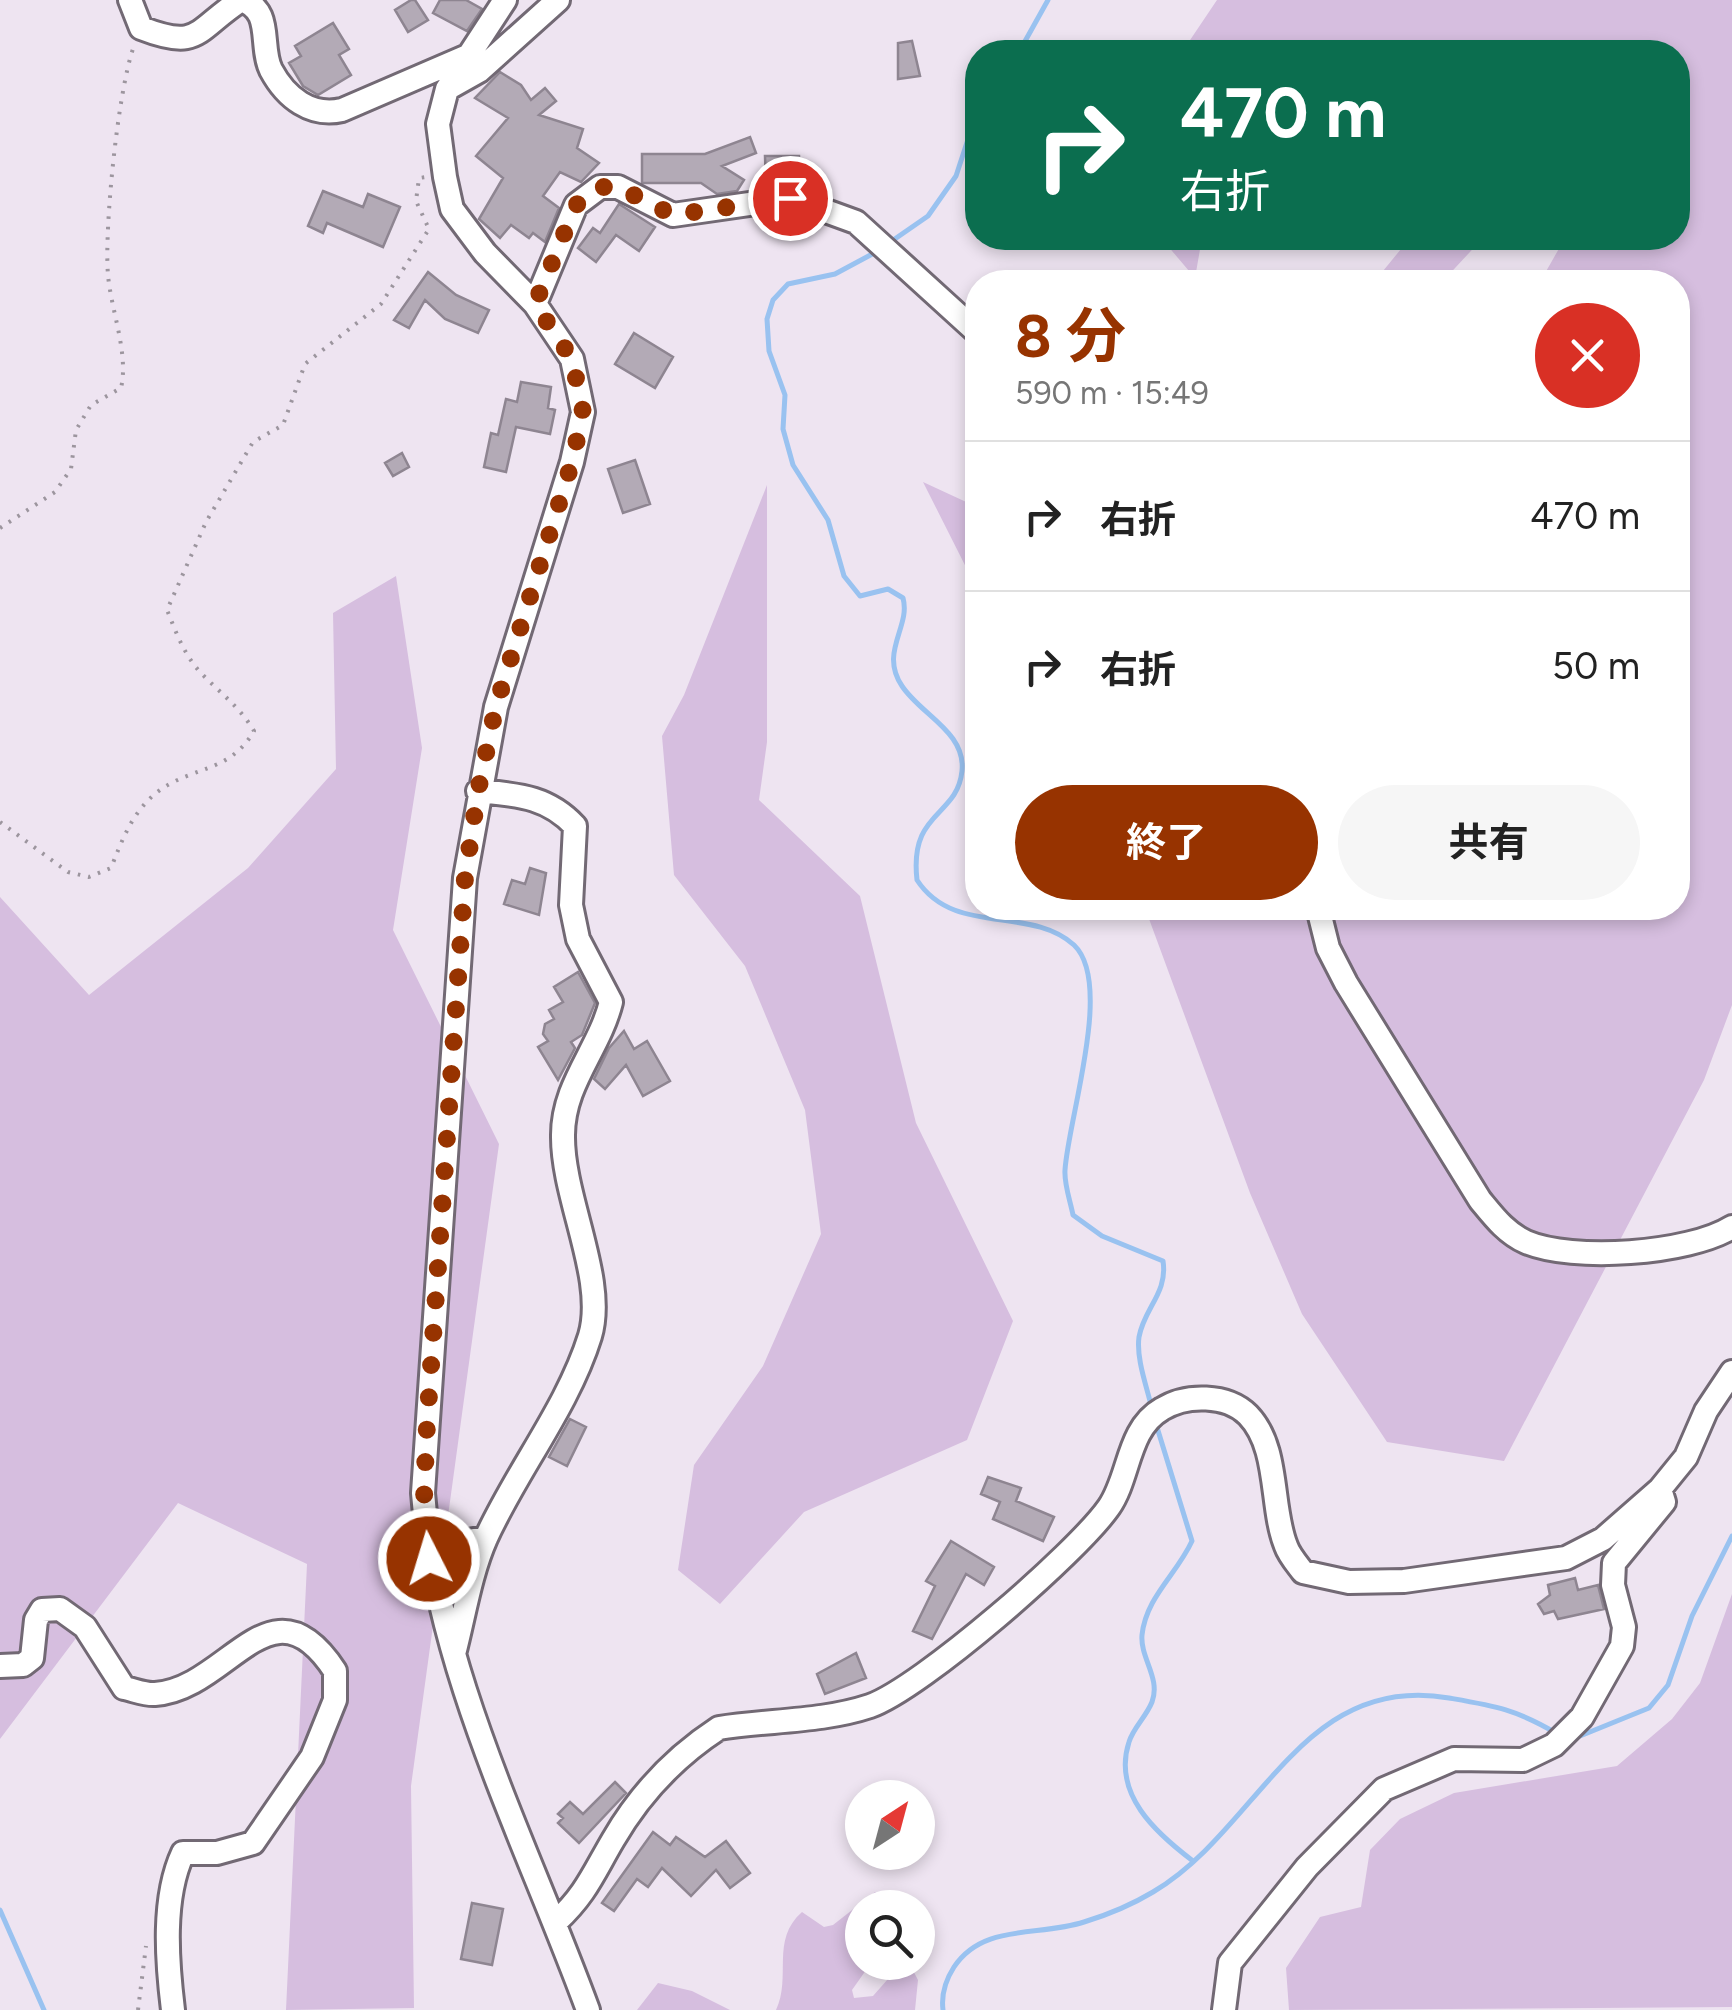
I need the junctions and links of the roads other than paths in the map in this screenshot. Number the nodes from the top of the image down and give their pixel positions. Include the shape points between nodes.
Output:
1 (130, 0) edge
2 (241, 0) edge
3 (505, 0) edge
4 (558, 0) edge
5 (465, 57) junction
6 (447, 89) junction
7 (535, 304) junction
8 (965, 322) edge
9 (478, 791) junction
10 (1321, 920) edge
11 (1732, 1227) edge
12 (1732, 1372) edge
13 (1660, 1490) junction
14 (486, 1538) junction
15 (429, 1559) junction
16 (453, 1658) junction
17 (0, 1666) edge
18 (556, 1922) junction
19 (173, 2010) edge
20 (588, 2010) edge
21 (1224, 2010) edge

1 - 2 street via 141,28 171,40 195,36
2 - 5 street via 262,17 270,69 300,105 321,115
3 - 5 street
4 - 6 street via 479,71
5 - 6 street
6 - 7 street via 438,124 452,209
7 - 8 street via 576,205 600,187 618,187 673,215 790,198 834,210 856,222
7 - 9 street via 572,359 583,412 496,706
9 - 14 street via 556,806 575,826 570,905 578,939 612,1002 564,1104 562,1140 575,1222 594,1288 590,1336
9 - 15 street via 465,878 430,1370 424,1492
10 - 11 street via 1346,983 1503,1228 1548,1250 1584,1254 1683,1244
12 - 13 street via 1686,1457
13 - 18 street via 1603,1539 1566,1558 1404,1581 1318,1578 1302,1572 1286,1546 1262,1440 1248,1416 1227,1403 1197,1398 1161,1409 1143,1426 1110,1505 1061,1560 930,1670 873,1705 719,1728 706,1736 642,1800 586,1893
13 - 21 street via 1664,1502 1614,1563 1622,1646 1582,1717 1554,1746 1523,1760 1454,1758 1384,1790 1308,1867 1230,1963
14 - 15 street
14 - 16 street
15 - 16 street
16 - 18 street
17 - 19 street via 32,1658 36,1620 42,1610 60,1608 85,1627 124,1688 139,1692 181,1687 264,1632 301,1634 335,1671 335,1700 312,1757 254,1843 183,1853 172,1876
18 - 20 street

